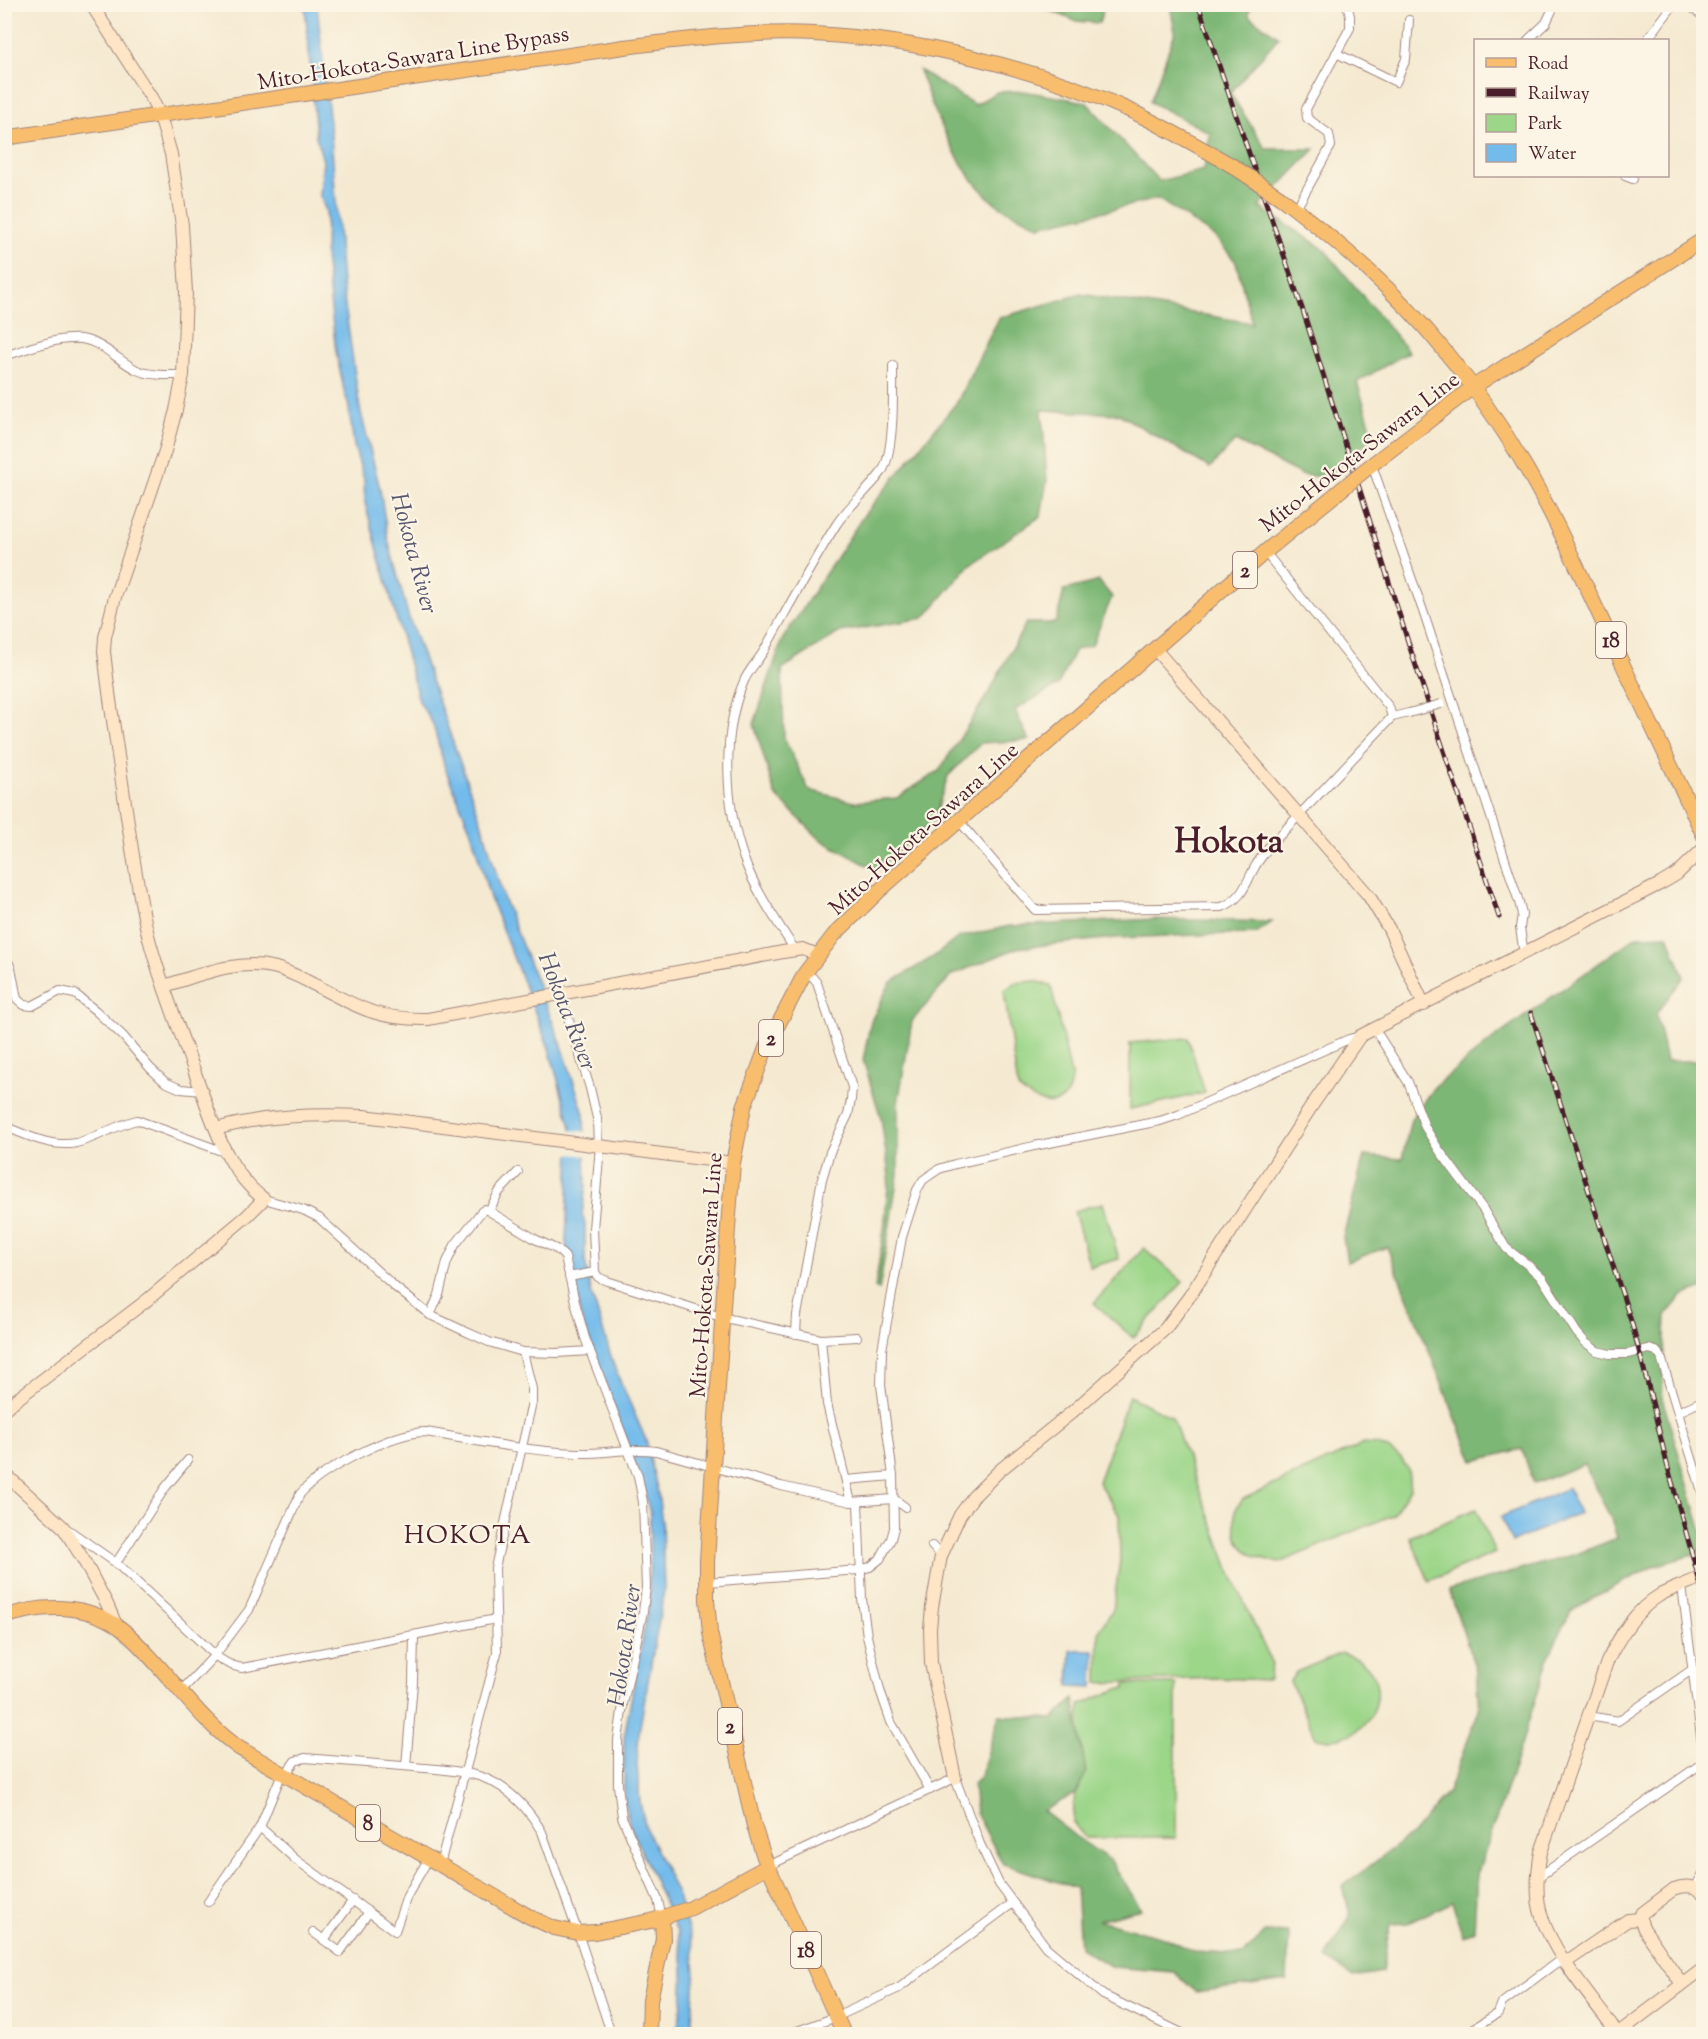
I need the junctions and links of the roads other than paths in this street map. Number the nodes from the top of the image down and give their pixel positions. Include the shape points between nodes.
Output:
1 (91, 4) edge
2 (1347, 4) edge
3 (1555, 4) edge
4 (1674, 4) edge
5 (1687, 4) edge
6 (1704, 17) edge
7 (1409, 20) dead end
8 (1529, 39) edge
9 (1648, 39) edge
10 (1336, 53) junction
11 (160, 116) junction
12 (4, 138) edge
13 (1296, 209) junction
14 (1704, 239) edge
15 (4, 356) edge
16 (892, 366) dead end
17 (183, 375) junction
18 (1473, 387) junction
19 (1369, 467) junction
20 (1265, 552) junction
21 (1155, 649) junction
22 (1452, 700) junction
23 (1392, 717) junction
24 (1299, 816) junction
25 (960, 822) junction
26 (1704, 836) edge
27 (1704, 848) edge
28 (4, 908) edge
29 (4, 914) edge
30 (795, 950) junction
31 (4, 952) edge
32 (1524, 954) junction
33 (818, 955) junction
34 (806, 973) junction
35 (164, 986) junction
36 (559, 995) junction
37 (1424, 1005) junction
38 (1374, 1028) junction
39 (1360, 1036) junction
40 (202, 1091) junction
41 (4, 1126) edge
42 (216, 1129) junction
43 (597, 1146) junction
44 (227, 1153) junction
45 (733, 1163) junction
46 (518, 1172) dead end
47 (264, 1199) junction
48 (489, 1210) junction
49 (4, 1215) edge
50 (4, 1222) edge
51 (594, 1273) junction
52 (570, 1276) junction
53 (430, 1314) junction
54 (721, 1317) junction
55 (796, 1334) junction
56 (857, 1337) dead end
57 (821, 1339) junction
58 (590, 1351) junction
59 (523, 1352) junction
60 (1704, 1400) edge
61 (4, 1409) edge
62 (1678, 1412) junction
63 (522, 1449) junction
64 (631, 1450) junction
65 (189, 1460) dead end
66 (712, 1466) junction
67 (4, 1473) edge
68 (892, 1476) junction
69 (846, 1480) junction
70 (1703, 1493) edge
71 (894, 1499) junction
72 (854, 1502) junction
73 (905, 1507) dead end
74 (63, 1527) junction
75 (932, 1545) dead end
76 (941, 1556) junction
77 (116, 1563) junction
78 (859, 1570) junction
79 (1704, 1576) edge
80 (707, 1582) junction
81 (1682, 1586) junction
82 (4, 1617) edge
83 (496, 1619) junction
84 (116, 1625) junction
85 (414, 1636) junction
86 (215, 1655) junction
87 (1693, 1670) junction
88 (181, 1691) junction
89 (1588, 1716) junction
90 (1704, 1762) edge
91 (406, 1766) junction
92 (464, 1773) junction
93 (284, 1774) junction
94 (955, 1778) junction
95 (930, 1790) junction
96 (260, 1827) junction
97 (434, 1861) junction
98 (768, 1866) junction
99 (1704, 1872) edge
100 (1538, 1878) junction
101 (1699, 1891) edge
102 (353, 1900) junction
103 (208, 1902) dead end
104 (1013, 1903) junction
105 (369, 1912) junction
106 (666, 1916) junction
107 (1641, 1919) junction
108 (313, 1932) dead end
109 (578, 1933) junction
110 (324, 1940) junction
111 (1566, 1962) junction
112 (1704, 1968) edge
113 (1682, 1984) junction
114 (836, 2017) junction
115 (649, 2033) edge
116 (1622, 2033) edge
117 (789, 2034) edge
118 (844, 2034) edge
119 (1184, 2034) edge
120 (1465, 2034) edge

1 - 11 street
2 - 10 street via 1350,28
3 - 8 street via 1546,23
4 - 9 street
5 - 6 street
7 - 10 street via 1406,59 1396,82
10 - 13 street via 1306,109 1307,118 1329,134 1331,146
11 - 12 main road, Mito-Hokota-Sawara Line Bypass
11 - 13 main road, Mito-Hokota-Sawara Line Bypass, bridge via 712,36 802,34 864,38 969,58 1091,94 1179,135
11 - 17 street via 175,179 184,245
13 - 18 main road, Mito-Hokota-Sawara Line Bypass via 1412,313
14 - 18 main road, Mito-Hokota-Sawara Line / 2
15 - 17 street via 46,343 80,339 94,342 137,370
16 - 30 street via 892,422 882,472 843,515 744,678 729,740 731,809 744,860
17 - 35 street via 170,435 108,620 104,651 136,880
18 - 19 main road, Mito-Hokota-Sawara Line / 2
18 - 26 main road, 18 via 1522,461 1551,514
19 - 20 main road, Mito-Hokota-Sawara Line / 2, bridge
19 - 22 street
20 - 21 main road, Mito-Hokota-Sawara Line / 2
20 - 23 street via 1389,707
21 - 24 street
21 - 25 main road, Mito-Hokota-Sawara Line / 2
22 - 23 street, bridge
22 - 32 street via 1519,902
23 - 24 street
24 - 25 street via 1267,849 1246,888 1234,902 1222,907 1035,910
24 - 37 street via 1355,879 1380,914
25 - 33 main road, Mito-Hokota-Sawara Line / 2 via 880,890
27 - 32 street via 1677,874
28 - 29 street
30 - 33 street
30 - 36 street
31 - 40 street via 17,999 24,1005 32,1006 60,991 75,994 123,1036 165,1082 181,1089
32 - 37 street
33 - 34 main road, Mito-Hokota-Sawara Line / 2
34 - 45 main road, Mito-Hokota-Sawara Line / 2 via 756,1071
34 - 55 street via 817,983 852,1087 848,1115 822,1179
35 - 36 street via 231,966 271,966 368,1011 403,1020
35 - 40 street
36 - 43 street via 590,1088 597,1118
37 - 38 street
38 - 39 street
38 - 62 street via 1408,1082 1425,1127 1506,1248 1542,1278 1576,1332 1597,1351 1656,1351
39 - 68 street via 1160,1121 955,1164 923,1180 903,1237 882,1350 882,1392
39 - 76 street via 1165,1329 980,1488 960,1515
40 - 42 street
41 - 44 street via 55,1144 67,1144 137,1120
42 - 43 street via 271,1118 331,1114 391,1118
42 - 44 street
43 - 45 street
43 - 51 street
44 - 47 street via 251,1190
45 - 54 main road, Mito-Hokota-Sawara Line / 2
46 - 48 street
47 - 53 street via 319,1218
47 - 61 street via 146,1301
48 - 52 street via 558,1250 565,1257
48 - 53 street via 481,1212 455,1245
49 - 50 street
51 - 52 street
51 - 54 street via 607,1281
52 - 58 street
53 - 59 street
54 - 55 street
54 - 66 main road, Mito-Hokota-Sawara Line / 2
55 - 57 street
56 - 57 street
57 - 69 street via 827,1404
58 - 59 street
58 - 64 street
59 - 63 street via 532,1402
60 - 62 street
62 - 70 street
63 - 64 street via 594,1454
63 - 83 street via 495,1568
63 - 86 street via 415,1432 329,1469 300,1494 249,1610
64 - 66 street via 656,1451
64 - 106 street via 643,1502 646,1587 621,1722 618,1785 622,1817
65 - 77 street via 165,1488
66 - 72 street
66 - 80 main road, Mito-Hokota-Sawara Line / 2
67 - 74 street
68 - 69 street
68 - 71 street
69 - 72 street
71 - 72 street
71 - 73 street
71 - 78 street via 891,1539 880,1558
72 - 78 street
74 - 77 street
74 - 84 street
75 - 76 street
76 - 94 street via 932,1607 931,1663
77 - 86 street
78 - 80 street
78 - 95 street via 867,1636 880,1690 891,1722
79 - 81 street
80 - 98 main road, Mito-Hokota-Sawara Line / 2 via 709,1627 718,1675 746,1794
81 - 87 street
81 - 89 street via 1650,1602 1624,1630 1607,1662
82 - 84 main road, 8 via 39,1608 63,1608
83 - 85 street
83 - 92 street via 497,1653
84 - 88 main road, 8
85 - 86 street via 242,1668
85 - 91 street
86 - 88 street
87 - 89 street via 1618,1721
87 - 90 street
88 - 93 main road, 8 via 229,1741
89 - 100 street via 1541,1852
90 - 100 street
91 - 92 street
91 - 93 street via 305,1758 295,1761
92 - 97 street
92 - 109 street via 495,1784 533,1816
93 - 96 street
93 - 97 main road, 8
94 - 95 street
94 - 104 street via 992,1869
95 - 98 street
96 - 102 street via 295,1859
96 - 103 street
97 - 105 street via 407,1896 395,1931
97 - 109 main road, 8 via 542,1923
98 - 106 main road via 688,1909
98 - 114 main road, 18
99 - 101 street
100 - 111 street via 1542,1918
101 - 107 street via 1685,1886 1674,1888 1644,1911
102 - 105 street
102 - 110 street
104 - 114 street via 899,1988
104 - 119 street via 1046,1947 1103,1995
105 - 110 street via 340,1952
106 - 109 main road, 8
106 - 115 main road via 650,2000
107 - 111 street via 1628,1920
107 - 113 street
108 - 110 street
109 - 115 street via 611,2033
111 - 116 street
111 - 120 street via 1556,1963 1502,2003 1498,2013
112 - 113 street
113 - 116 street
114 - 117 street
114 - 118 main road, 18

